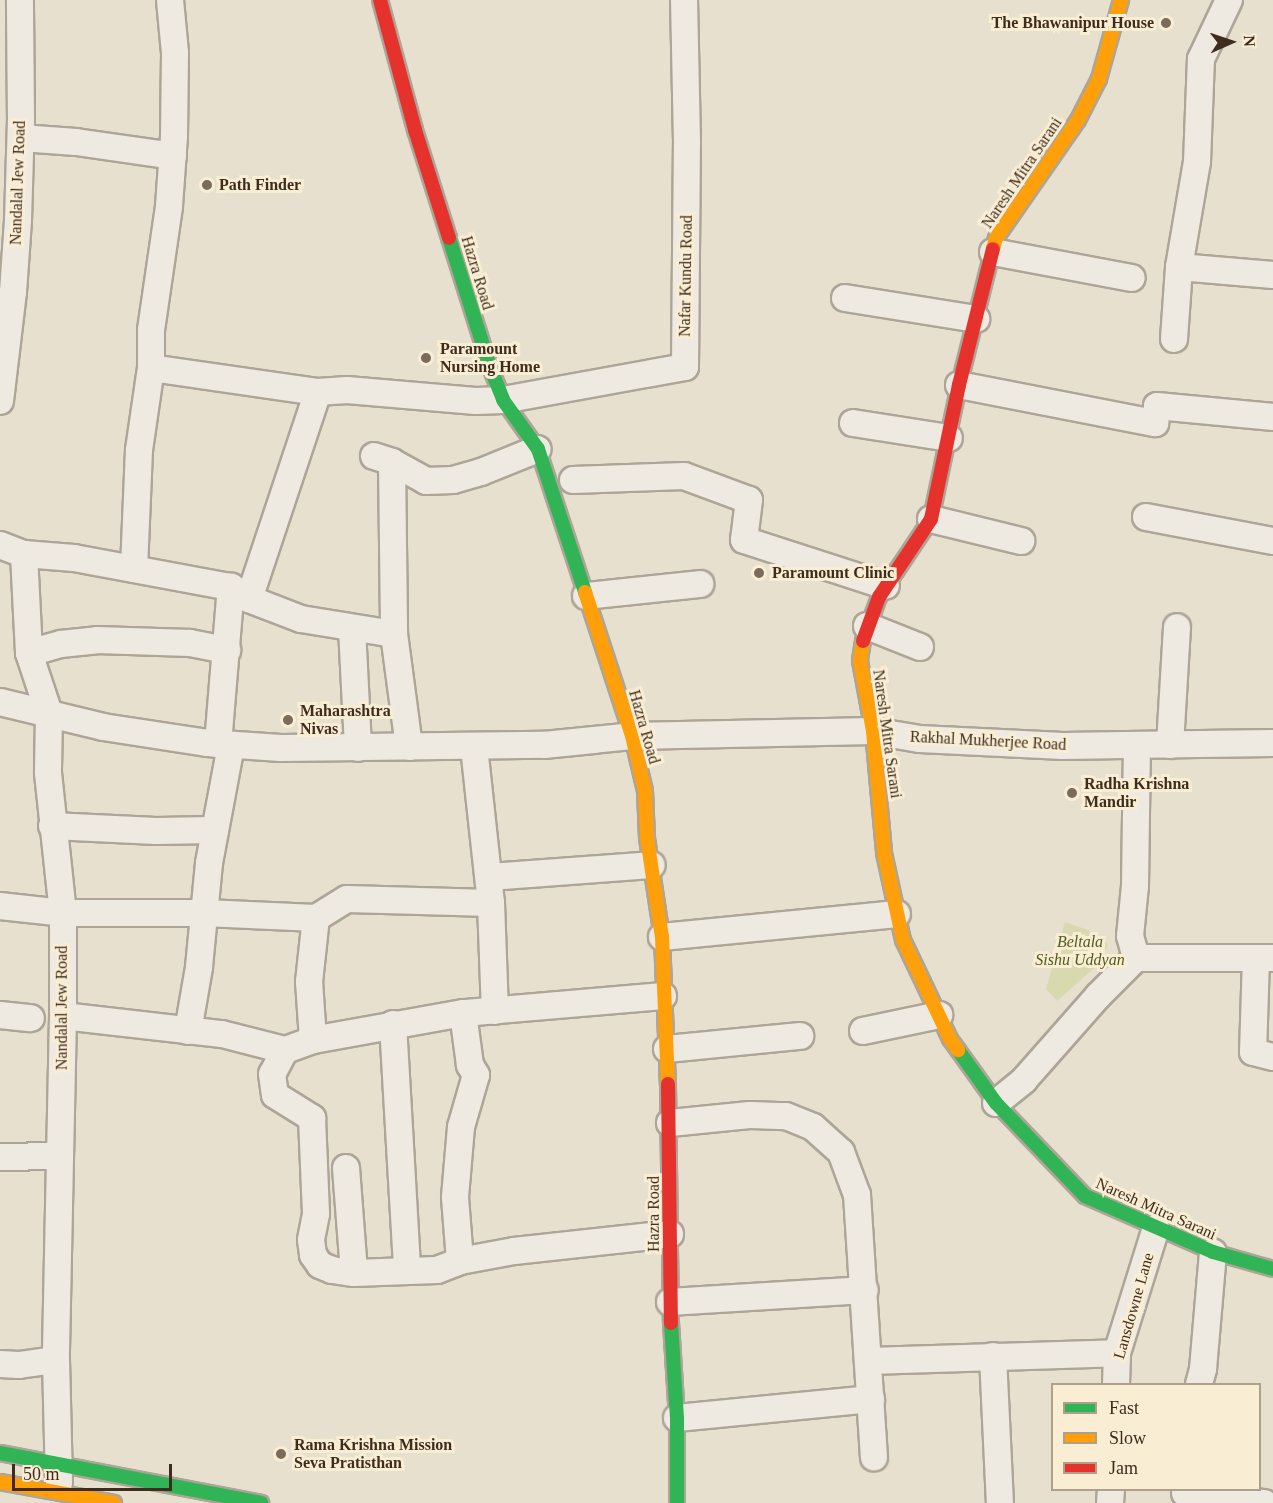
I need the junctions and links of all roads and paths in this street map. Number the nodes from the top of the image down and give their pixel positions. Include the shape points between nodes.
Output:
1 (20, 0) edge
2 (170, 0) edge
3 (380, 0) edge
4 (684, 0) edge
5 (1121, 0) edge
6 (1229, 0) edge
7 (21, 138) junction
8 (173, 156) junction
9 (993, 252) junction
10 (1179, 267) junction
11 (1273, 275) edge
12 (1132, 278) dead end
13 (845, 298) dead end
14 (975, 319) junction
15 (1174, 339) dead end
16 (151, 368) junction
17 (959, 385) junction
18 (318, 392) junction
19 (0, 400) edge
20 (503, 400) junction
21 (1273, 417) edge
22 (853, 423) dead end
23 (949, 438) junction
24 (538, 449) junction
25 (573, 480) dead end
26 (1146, 517) dead end
27 (932, 519) junction
28 (1021, 541) dead end
29 (1273, 541) edge
30 (0, 545) edge
31 (24, 554) junction
32 (134, 569) junction
33 (700, 584) dead end
34 (886, 586) junction
35 (240, 593) junction
36 (586, 596) junction
37 (867, 626) junction
38 (1177, 627) dead end
39 (352, 628) junction
40 (394, 634) junction
41 (920, 647) dead end
42 (227, 650) junction
43 (29, 652) junction
44 (0, 702) edge
45 (49, 713) junction
46 (873, 731) junction
47 (632, 736) junction
48 (1273, 743) edge
49 (224, 745) junction
50 (1170, 745) junction
51 (1137, 746) junction
52 (409, 747) junction
53 (474, 747) junction
54 (358, 748) junction
55 (52, 825) junction
56 (215, 830) junction
57 (652, 865) junction
58 (489, 877) junction
59 (491, 903) junction
60 (0, 906) edge
61 (63, 913) junction
62 (205, 913) junction
63 (897, 914) junction
64 (316, 918) junction
65 (662, 937) junction
66 (1136, 958) junction
67 (1264, 958) edge
68 (663, 996) junction
69 (495, 1011) junction
70 (464, 1013) junction
71 (0, 1015) edge
72 (63, 1016) junction
73 (939, 1016) junction
74 (31, 1018) dead end
75 (393, 1024) junction
76 (188, 1031) junction
77 (864, 1031) dead end
78 (800, 1036) dead end
79 (313, 1040) junction
80 (667, 1049) junction
81 (285, 1050) junction
82 (1273, 1057) edge
83 (996, 1102) junction
84 (670, 1123) junction
85 (60, 1156) junction
86 (0, 1157) edge
87 (346, 1168) dead end
88 (1156, 1228) junction
89 (670, 1234) junction
90 (1213, 1252) junction
91 (460, 1261) junction
92 (1273, 1269) edge
93 (407, 1270) junction
94 (354, 1273) junction
95 (865, 1290) junction
96 (670, 1302) junction
97 (1117, 1353) junction
98 (993, 1356) junction
99 (56, 1360) junction
100 (869, 1361) junction
101 (0, 1364) edge
102 (1116, 1383) edge
103 (1199, 1383) edge
104 (871, 1399) junction
105 (677, 1418) junction
106 (0, 1454) edge
107 (874, 1457) dead end
108 (59, 1464) junction
109 (0, 1482) edge
110 (1185, 1495) edge
111 (59, 1498) edge
112 (114, 1503) edge
113 (261, 1503) edge
114 (677, 1503) edge
115 (1000, 1503) edge
116 (1264, 1503) edge

1 - 7 street, Nandalal Jew Road
2 - 8 street via 175,53
3 - 20 main road, Hazra Road via 415,130
4 - 20 street, Nafar Kundu Road via 685,367
5 - 9 main road, Naresh Mitra Sarani via 1099,79 1078,120 996,238
6 - 10 street via 1201,59 1197,162
7 - 8 street
7 - 19 street, Nandalal Jew Road via 13,292
8 - 16 street via 151,330
9 - 12 street
9 - 14 main road, Naresh Mitra Sarani
10 - 11 street
10 - 15 street
13 - 14 street
14 - 17 main road, Naresh Mitra Sarani
16 - 18 street
16 - 32 street via 139,450
17 - 21 street via 1155,423 1157,406
17 - 23 main road, Naresh Mitra Sarani
18 - 20 street via 347,390
18 - 35 street
20 - 24 main road, Hazra Road
22 - 23 street
23 - 27 main road, Naresh Mitra Sarani
24 - 36 main road, Hazra Road
24 - 40 street via 453,480 426,481 383,459
25 - 34 street via 684,476 749,500 744,540
26 - 29 street
27 - 28 street
27 - 34 main road, Naresh Mitra Sarani
30 - 31 street
31 - 32 street
31 - 43 street, Nandalal Jew Road
32 - 35 street
33 - 36 street
34 - 37 main road, Naresh Mitra Sarani
35 - 39 street via 301,619
35 - 42 street
36 - 47 main road, Hazra Road
37 - 41 street
37 - 46 main road, Naresh Mitra Sarani via 860,661
38 - 50 street
39 - 40 street
39 - 54 street
40 - 52 street
42 - 43 street via 190,643 98,640
42 - 49 street
43 - 45 street, Nandalal Jew Road
44 - 45 street, Rakhal Mukherjee Road
45 - 49 street, Rakhal Mukherjee Road via 104,728
45 - 55 street, Nandalal Jew Road
46 - 47 street, Rakhal Mukherjee Road
46 - 51 street, Rakhal Mukherjee Road via 920,739
46 - 63 main road, Naresh Mitra Sarani via 884,853
47 - 53 street, Rakhal Mukherjee Road
47 - 57 main road, Hazra Road via 645,792
48 - 50 street, Rakhal Mukherjee Road
49 - 54 street, Rakhal Mukherjee Road
49 - 56 street
50 - 51 street, Rakhal Mukherjee Road
51 - 66 street via 1135,886 1130,936
52 - 53 street, Rakhal Mukherjee Road
52 - 54 street, Rakhal Mukherjee Road
53 - 58 street
55 - 56 street
55 - 61 street, Nandalal Jew Road
56 - 62 street
57 - 58 street
57 - 65 main road, Hazra Road
58 - 59 street
59 - 64 street via 347,899
59 - 69 street
60 - 61 street
61 - 62 street
61 - 72 street, Nandalal Jew Road
62 - 64 street
62 - 76 street
63 - 65 street
63 - 73 main road, Naresh Mitra Sarani via 903,939
64 - 79 street via 309,982
65 - 68 main road, Hazra Road
66 - 67 street
66 - 83 street via 1024,1080
67 - 82 street via 1253,1052
68 - 69 street
68 - 80 main road, Hazra Road
69 - 70 street
70 - 75 street
70 - 91 street via 470,1065 476,1075 461,1126 454,1197
71 - 74 street
72 - 76 street
72 - 85 street, Nandalal Jew Road
73 - 77 street
73 - 83 main road, Naresh Mitra Sarani via 950,1039
75 - 79 street
75 - 93 street
76 - 81 street via 222,1034
78 - 80 street
79 - 81 street
80 - 84 main road, Hazra Road
81 - 94 street via 272,1074 275,1095 312,1118 316,1214 311,1240 313,1255 320,1265
83 - 88 main road, Naresh Mitra Sarani via 1085,1197
84 - 89 main road, Hazra Road
84 - 95 street via 750,1115 786,1116 813,1127 841,1152 857,1195
85 - 86 street
85 - 99 street, Nandalal Jew Road
87 - 94 street
88 - 90 main road, Naresh Mitra Sarani
88 - 97 street, Lansdowne Lane
89 - 91 street via 514,1251
89 - 96 main road, Hazra Road
90 - 92 main road, Naresh Mitra Sarani
90 - 103 street
91 - 93 street via 437,1269
93 - 94 street
95 - 96 street
95 - 100 street
96 - 105 main road, Hazra Road
97 - 98 street
97 - 102 street, Lansdowne Lane
98 - 100 street
98 - 115 street
99 - 101 street
99 - 108 street, Nandalal Jew Road
100 - 104 street
104 - 105 street
104 - 107 street
105 - 114 main road, Hazra Road
106 - 108 main road
108 - 111 street, Nandalal Jew Road
108 - 113 main road
109 - 111 main road
110 - 116 street
111 - 112 main road

